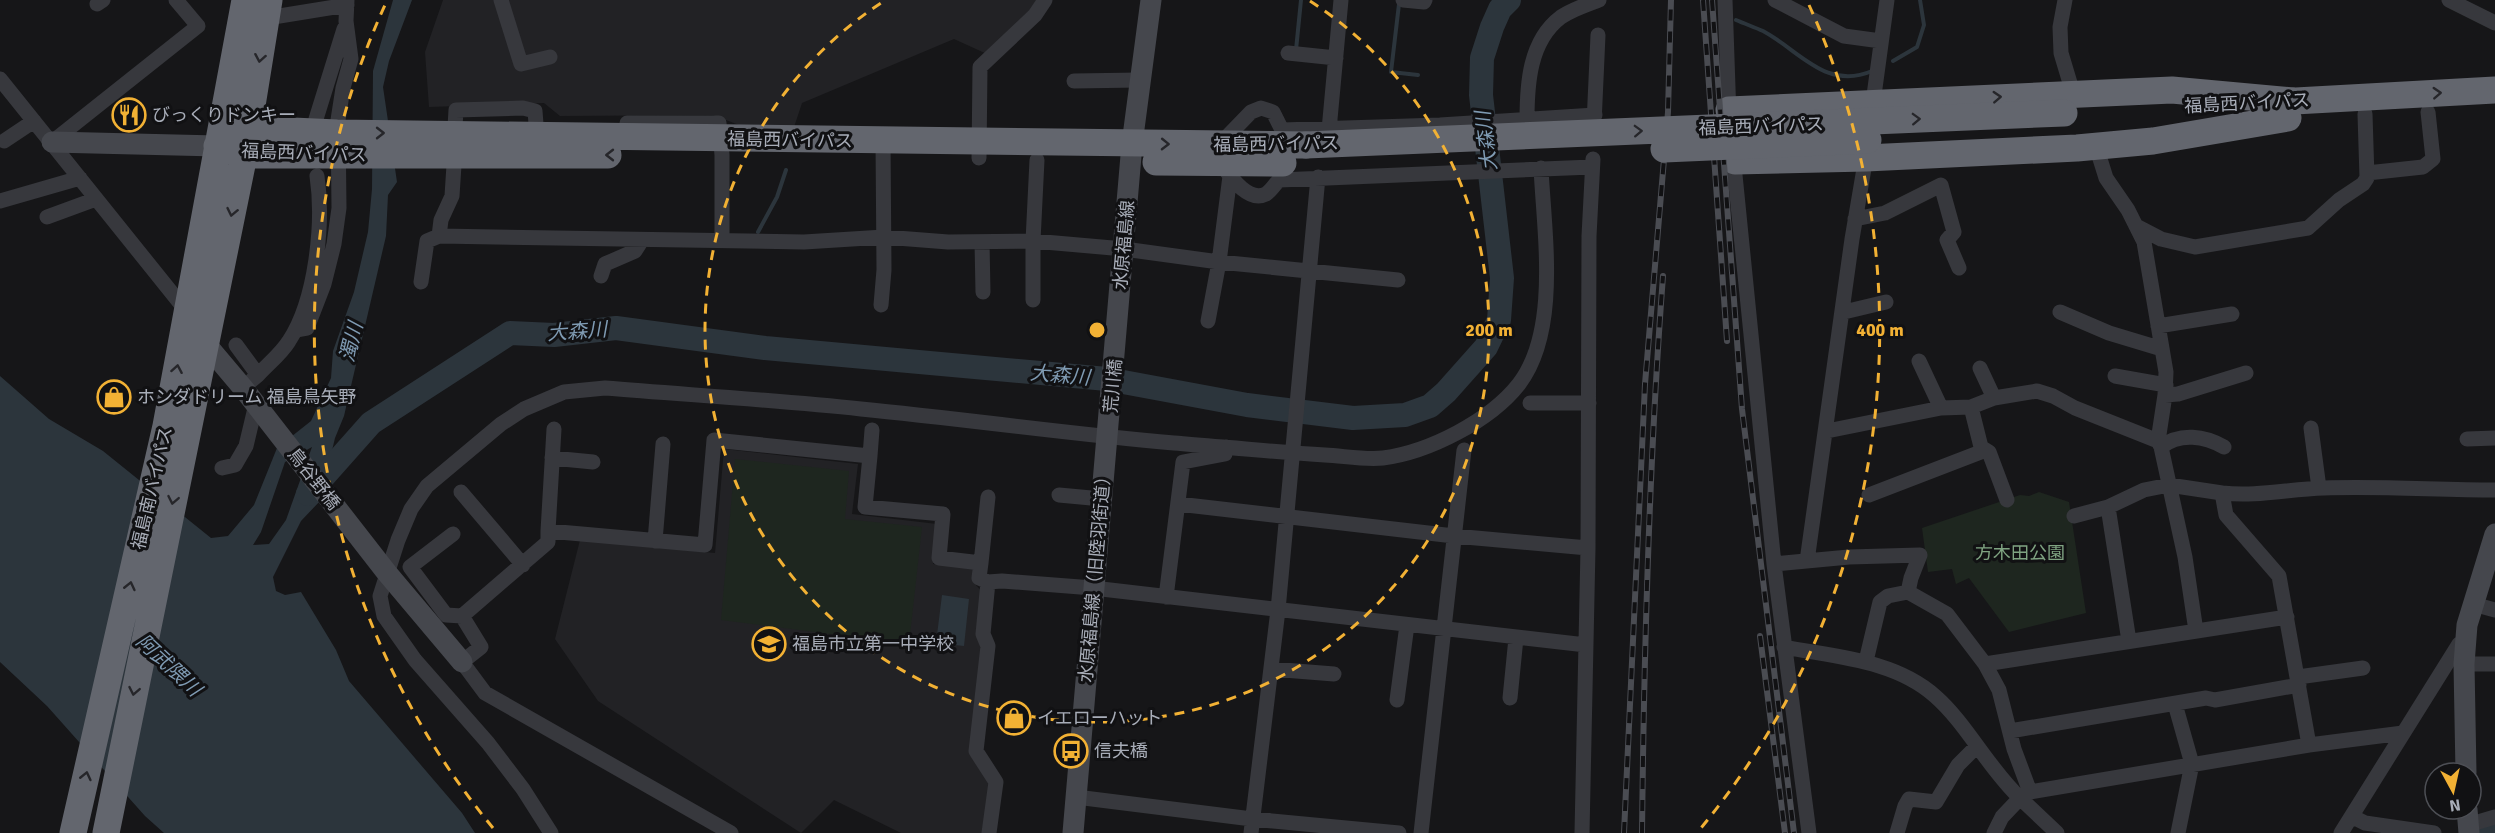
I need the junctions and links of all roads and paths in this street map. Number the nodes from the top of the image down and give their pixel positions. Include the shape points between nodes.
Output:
1 (176, 0) edge
2 (245, 0) edge
3 (501, 0) edge
4 (1045, 0) edge
5 (1151, 0) edge
6 (1341, 0) edge
7 (1403, 0) edge
8 (1425, 0) edge
9 (1599, 0) edge
10 (1725, 0) edge
11 (1775, 0) edge
12 (1887, 0) edge
13 (2065, 0) edge
14 (2449, 0) edge
15 (268, 9) edge
16 (347, 9) edge
17 (2495, 23) edge
18 (1598, 35) dead end
19 (1881, 41) junction
20 (1288, 53) dead end
21 (550, 57) dead end
22 (1336, 58) junction
23 (0, 79) edge
24 (1139, 80) junction
25 (1074, 81) dead end
26 (2495, 90) edge
27 (1872, 107) junction
28 (2495, 109) edge
29 (2291, 110) junction
30 (2067, 112) junction
31 (2428, 112) junction
32 (1729, 114) joint
33 (2365, 114) junction
34 (1527, 120) junction
35 (34, 121) junction
36 (455, 124) dead end
37 (1329, 130) junction
38 (336, 139) junction
39 (4, 141) dead end
40 (52, 142) junction
41 (246, 142) junction
42 (217, 146) junction
43 (2096, 146) junction
44 (722, 147) junction
45 (883, 150) junction
46 (980, 150) junction
47 (1867, 152) junction
48 (1131, 153) junction
49 (1734, 158) joint
50 (1037, 160) junction
51 (1223, 162) junction
52 (1311, 162) junction
53 (454, 165) dead end
54 (1535, 168) junction
55 (2367, 173) junction
56 (317, 176) dead end
57 (80, 178) junction
58 (96, 199) junction
59 (0, 201) edge
60 (47, 217) dead end
61 (1855, 219) junction
62 (2136, 226) junction
63 (439, 236) junction
64 (884, 237) junction
65 (642, 240) junction
66 (722, 241) junction
67 (982, 242) junction
68 (1033, 242) junction
69 (1124, 249) junction
70 (1219, 262) junction
71 (1959, 268) dead end
72 (1310, 272) junction
73 (602, 276) dead end
74 (1398, 280) dead end
75 (421, 282) dead end
76 (983, 292) dead end
77 (1033, 300) dead end
78 (1886, 302) dead end
79 (881, 305) dead end
80 (186, 309) junction
81 (1844, 312) junction
82 (2060, 312) dead end
83 (2232, 314) dead end
84 (1208, 321) dead end
85 (2158, 326) junction
86 (296, 330) junction
87 (205, 343) junction
88 (236, 345) dead end
89 (1116, 346) joint
90 (2163, 348) junction
91 (1919, 361) dead end
92 (1980, 368) dead end
93 (2246, 373) dead end
94 (2115, 376) dead end
95 (2165, 390) junction
96 (255, 396) junction
97 (1994, 398) junction
98 (1530, 403) dead end
99 (1588, 404) junction
100 (1971, 407) junction
101 (1941, 408) junction
102 (2311, 428) dead end
103 (554, 429) dead end
104 (872, 430) dead end
105 (1109, 431) junction
106 (1827, 431) junction
107 (175, 434) junction
108 (2495, 438) edge
109 (2467, 439) dead end
110 (663, 444) dead end
111 (2160, 444) junction
112 (1226, 447) junction
113 (2224, 447) dead end
114 (1293, 449) junction
115 (1464, 450) dead end
116 (1986, 450) junction
117 (870, 456) junction
118 (552, 458) junction
119 (593, 462) dead end
120 (222, 468) dead end
121 (2169, 484) junction
122 (2319, 488) junction
123 (2495, 490) edge
124 (461, 492) dead end
125 (2223, 493) junction
126 (1059, 495) dead end
127 (1869, 495) dead end
128 (988, 497) dead end
129 (1102, 499) junction
130 (2007, 500) dead end
131 (1178, 504) junction
132 (2108, 507) junction
133 (2074, 516) dead end
134 (1286, 517) junction
135 (548, 531) junction
136 (453, 534) dead end
137 (2495, 534) edge
138 (1454, 536) junction
139 (655, 541) junction
140 (1588, 548) junction
141 (1807, 561) junction
142 (981, 563) junction
143 (523, 564) junction
144 (1774, 564) junction
145 (387, 573) junction
146 (988, 582) junction
147 (1093, 588) junction
148 (1908, 592) junction
149 (1166, 597) junction
150 (2473, 604) junction
151 (1278, 610) junction
152 (2495, 610) edge
153 (462, 616) junction
154 (2287, 617) junction
155 (1407, 626) junction
156 (1445, 630) junction
157 (2196, 631) junction
158 (1516, 638) junction
159 (2129, 641) junction
160 (2466, 642) junction
161 (1586, 645) junction
162 (1784, 647) junction
163 (462, 662) junction
164 (1866, 662) junction
165 (1985, 664) junction
166 (2464, 664) junction
167 (2495, 664) edge
168 (2364, 668) dead end
169 (1271, 669) junction
170 (1334, 674) dead end
171 (2298, 681) junction
172 (1510, 698) dead end
173 (1397, 699) dead end
174 (2175, 704) junction
175 (2010, 731) junction
176 (2403, 733) junction
177 (2310, 745) junction
178 (1977, 746) junction
179 (2466, 761) edge
180 (2192, 764) junction
181 (2025, 795) junction
182 (1076, 797) junction
183 (2495, 817) edge
184 (2353, 818) junction
185 (2468, 825) edge
186 (1252, 826) edge
187 (74, 833) edge
188 (106, 833) edge
189 (551, 833) edge
190 (731, 833) edge
191 (990, 833) edge
192 (1073, 833) edge
193 (1399, 833) edge
194 (1421, 833) edge
195 (1582, 833) edge
196 (1809, 833) edge
197 (1897, 833) edge
198 (1994, 833) edge
199 (2056, 833) edge
200 (2178, 833) edge
201 (2341, 833) edge
202 (2434, 833) edge

1 - 40 street via 198,26
2 - 42 highway, 福島南バイパス
3 - 21 street via 521,64
4 - 46 street via 1035,15 980,67
5 - 24 street, 水原福島線
6 - 22 street
7 - 8 street
9 - 34 street via 1561,17 1544,36 1533,58 1527,86
10 - 32 street
11 - 19 street via 1844,36
12 - 19 street
13 - 30 street via 2060,27
14 - 17 street
15 - 16 street
15 -> 41 highway, 福島南バイパス
16 - 38 street
16 - 38 street via 351,59
18 - 34 street via 1594,119
19 - 27 street
20 - 22 street
22 - 37 street
23 - 35 street
24 - 25 street
24 - 48 street, 水原福島線
29 -> 26 highway, 福島西バイパス
27 -> 30 highway
27 - 32 highway
28 - 31 highway, 福島西バイパス
29 - 30 highway, 福島西バイパス
29 - 30 highway via 2172,90
29 - 33 highway, 福島西バイパス
29 - 43 highway via 2153,141
30 - 52 highway, 福島西バイパス, bridge via 1747,146
31 - 33 highway, 福島西バイパス
31 - 55 street via 2433,159 2423,167
33 - 55 street
34 - 37 street
35 - 39 street
35 - 40 street
36 - 44 street via 719,123
37 - 51 street via 1282,130 1273,112 1261,108 1251,112
38 - 41 highway, 福島西バイパス
38 - 44 highway, 福島西バイパス
38 - 86 street via 339,208 334,244 307,328
40 - 42 street
40 - 57 street
41 - 42 highway, 福島西バイパス
41 -> 87 highway, 福島南バイパス
42 - 80 highway, 福島南バイパス
43 - 47 highway
43 - 62 street via 2106,178
44 - 45 highway, 福島西バイパス
44 - 66 street
45 - 46 highway, 福島西バイパス
45 - 64 street
46 - 48 highway, 福島西バイパス
46 - 50 highway, 福島西バイパス
47 - 49 highway
47 - 61 street
48 - 50 highway, 福島西バイパス
48 - 51 highway, 福島西バイパス
48 - 69 street, 水原福島線
49 - 144 street
50 - 68 street
51 - 52 highway, 福島西バイパス
51 - 70 street
52 - 54 street via 1455,173
52 - 72 street
53 - 63 street via 452,196 441,220
54 - 99 street via 1593,163 1588,236
54 - 114 street via 1546,297 1541,336 1520,383 1496,409 1475,422 1405,453 1381,458
55 - 62 street via 2363,184 2308,228 2195,247 2161,239
56 - 86 street via 320,226 307,300
57 - 58 street
57 - 59 street
58 - 60 street
58 - 80 street
61 - 71 street via 1885,213 1941,184 1954,232 1947,240
61 - 81 street
62 - 85 street via 2144,242
63 - 65 street
63 - 75 street via 428,241
64 - 66 street via 804,242
64 - 67 street
64 - 79 street
65 - 66 street
65 - 73 street via 634,251 605,264
67 - 68 street
67 - 76 street
68 - 69 street
68 - 77 street
69 - 70 street
69 - 89 street, 水原福島線
70 - 72 street
70 - 84 street
72 - 74 street
72 - 114 street
78 - 81 street
80 - 87 street
107 -> 80 highway, 福島南バイパス
81 - 106 street
82 - 90 street via 2109,333
83 - 85 street
85 - 90 street
86 - 96 street
87 - 96 street, 鳥谷野橋
87 - 107 highway, 福島南バイパス
88 - 96 street
89 - 105 street, 荒川橋
90 - 95 street
91 - 101 street
92 - 97 street
93 - 95 street via 2178,394
94 - 95 street
95 - 111 street
96 - 120 street via 246,446 235,465
96 - 145 street, 鳥谷野橋
97 - 100 street
97 - 111 street via 2037,391
98 - 99 street
99 - 140 street
100 - 101 street
100 - 116 street via 1981,447
101 - 106 street
102 - 122 street
103 - 118 street
104 - 117 street
105 - 112 street
105 - 129 street, 水原福島線（旧陸羽街道）
105 - 145 street via 605,388 564,392 501,424 427,486 411,509
106 - 141 street
187 -> 107 highway, 福島南バイパス
107 -> 188 highway, 福島南バイパス
108 - 109 street
110 - 139 street
111 - 113 street via 2171,439 2204,437
111 - 121 street
112 - 114 street
112 - 131 street via 1225,454 1183,462
114 - 134 street
115 - 138 street
116 - 127 street
116 - 130 street
117 - 139 street via 714,440 705,546
117 - 142 street via 865,507 943,514 939,558
118 - 119 street
118 - 135 street
121 - 125 street
121 - 132 street via 2144,490
121 - 157 street
122 - 123 street
122 - 125 street via 2246,495
124 - 143 street
125 - 154 street via 2226,515 2280,576
126 - 129 street
128 - 142 street
129 - 147 street, 水原福島線（旧陸羽街道）
131 - 134 street
131 - 149 street
132 - 133 street
132 - 159 street
134 - 138 street
134 - 151 street
135 - 139 street
135 - 143 street via 548,542
136 - 153 street via 410,567 446,615
137 - 150 street
138 - 140 street
138 - 156 street
140 - 161 street
141 - 144 street
141 - 148 street via 1920,555
142 - 146 street via 979,578
143 - 153 street
144 - 162 street
145 - 163 street, 鳥谷野橋
145 - 189 street via 380,596 384,616 415,660 488,743
146 - 147 street
146 - 191 street via 983,634 988,646 976,751 996,782
147 - 149 street
147 - 182 street, 水原福島線（旧陸羽街道）
148 - 164 street via 1880,602
148 - 165 street via 1947,614
149 - 151 street
150 - 152 street
150 - 160 street
151 - 155 street
151 - 169 street
153 - 163 street via 481,647
154 - 157 street
154 - 171 street
155 - 156 street
155 - 173 street
156 - 158 street
156 - 194 street
157 - 159 street
158 - 161 street
158 - 172 street
159 - 165 street
160 - 166 street
160 - 176 street via 2459,644
161 - 195 street
162 - 164 street
162 - 196 street
163 - 190 street via 485,693
164 - 178 street via 1889,669 1936,696
165 - 175 street via 1999,690
166 - 167 street
166 - 179 street
168 - 171 street
169 - 170 street
169 - 186 street
171 - 174 street via 2215,700
171 - 177 street
174 - 175 street
174 - 180 street
175 - 181 street
176 - 177 street
176 - 184 street
177 - 180 street
178 - 181 street via 2002,782
178 - 197 street via 1958,765 1936,802 1910,799
180 - 181 street
180 - 200 street
181 - 198 street via 2002,817
181 - 199 street
182 - 186 street
182 - 192 street, 水原福島線（旧陸羽街道）
183 - 185 street
184 - 201 street
184 - 202 street
186 - 193 street

